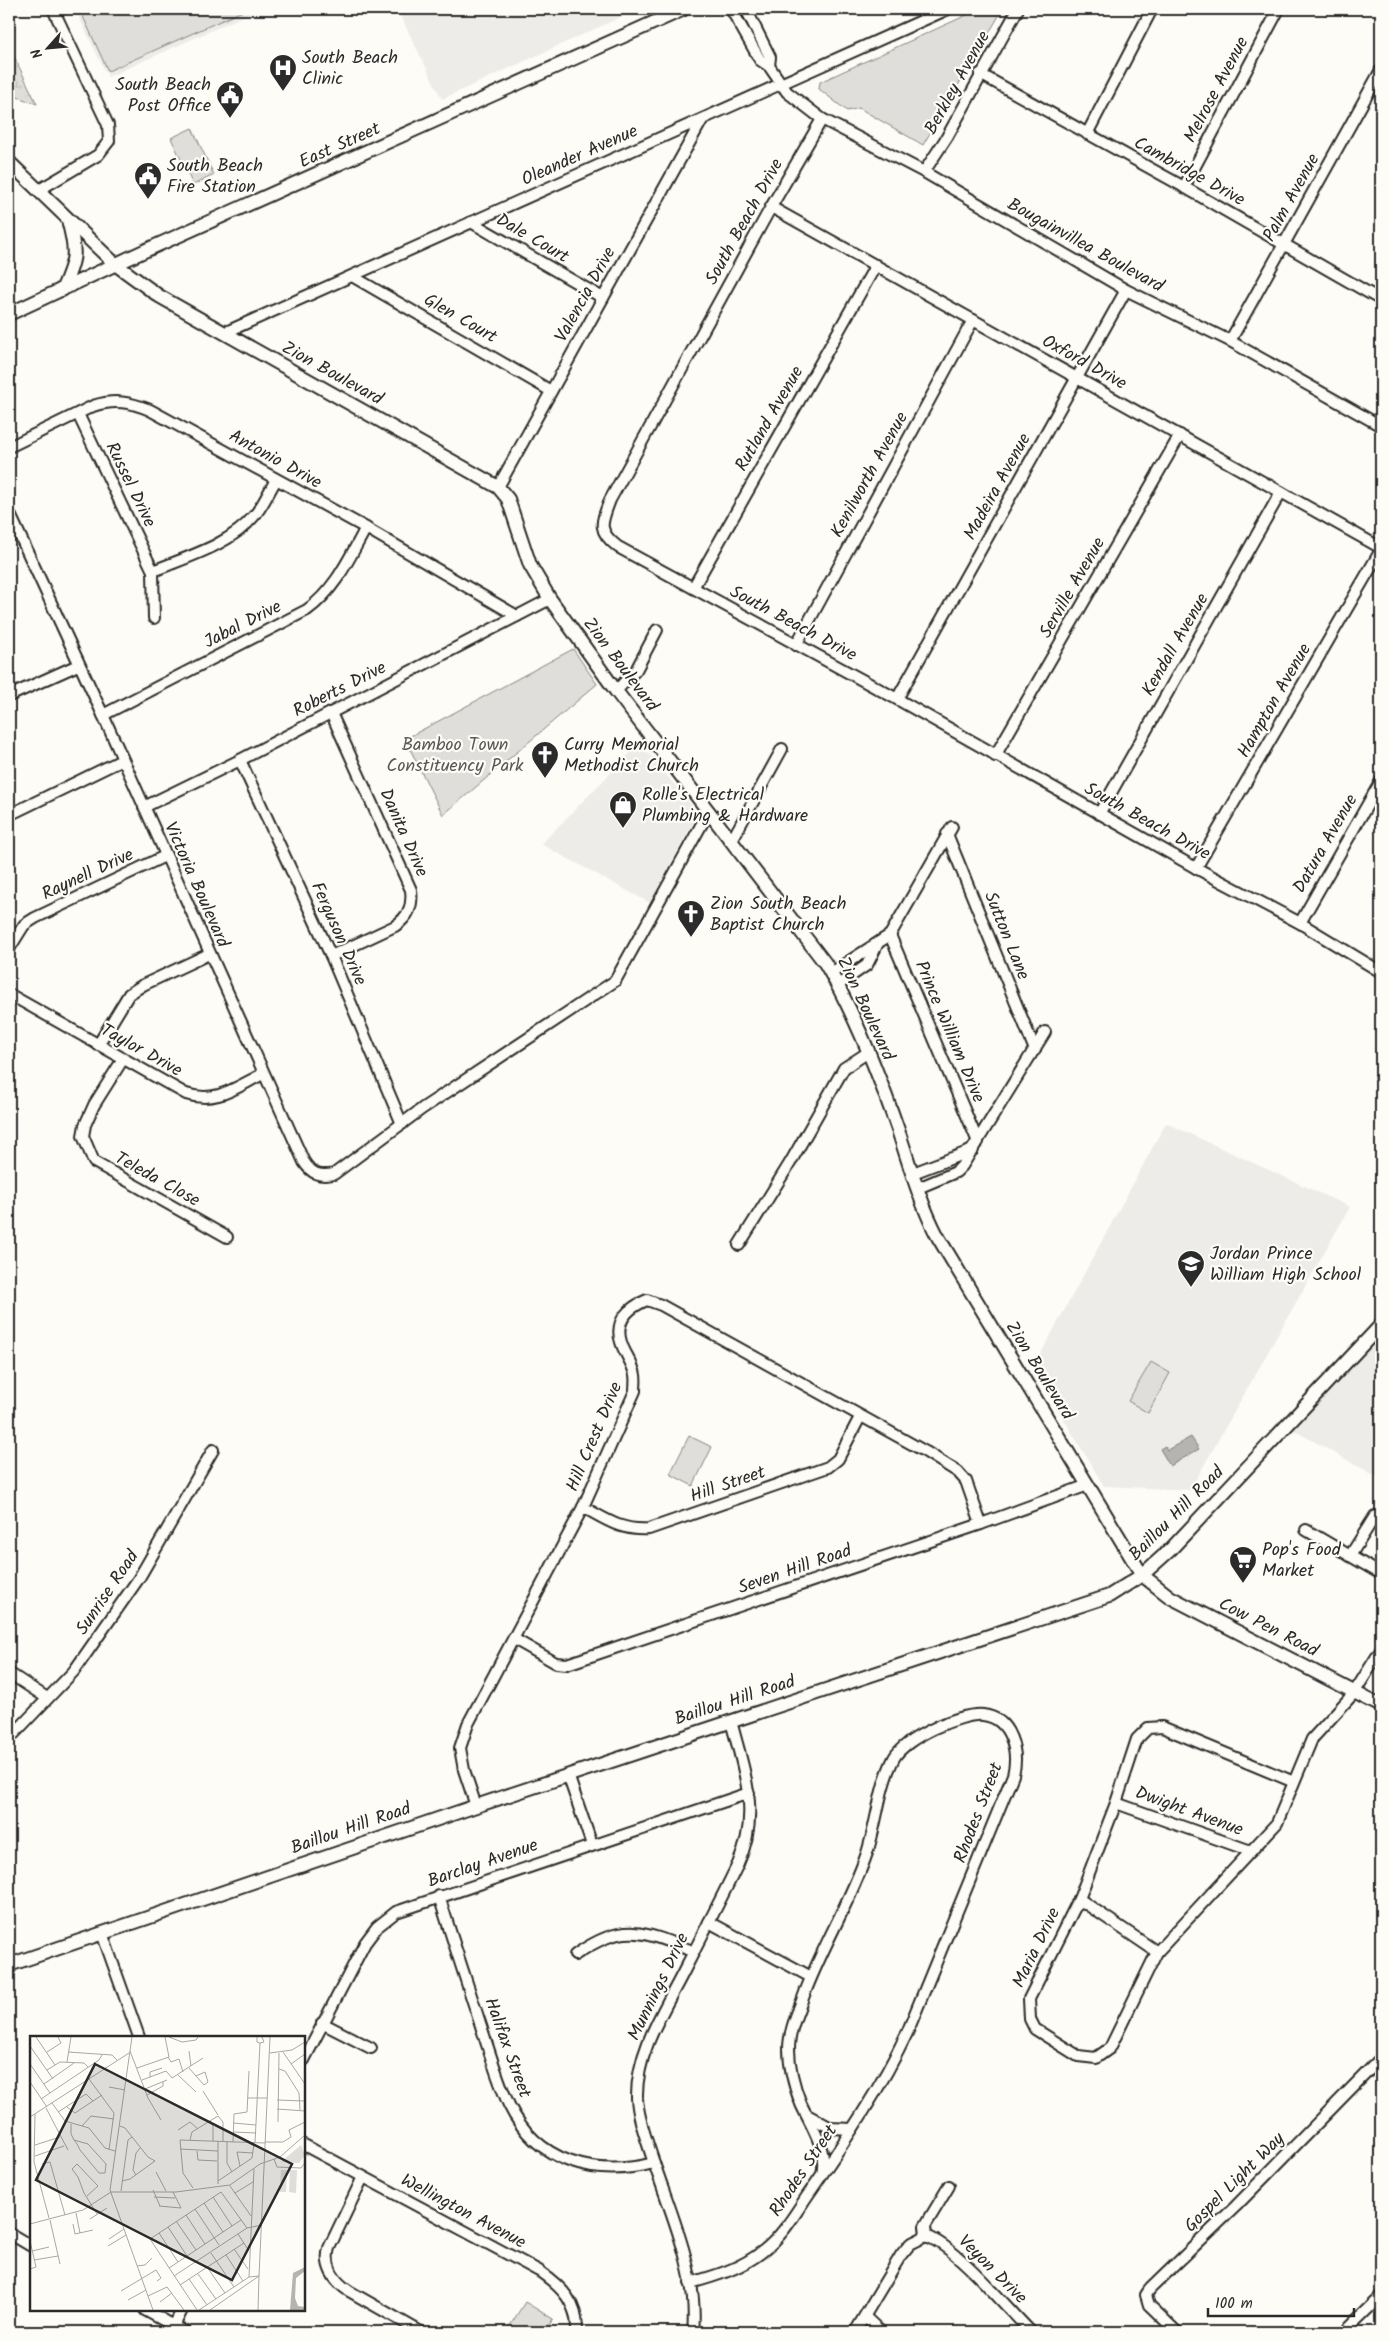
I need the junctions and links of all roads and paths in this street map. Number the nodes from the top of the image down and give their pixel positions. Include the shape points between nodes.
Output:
1 (53, 9) edge
2 (684, 9) edge
3 (732, 9) edge
4 (746, 9) edge
5 (948, 9) edge
6 (1018, 9) edge
7 (1152, 9) edge
8 (1279, 9) edge
9 (769, 66) junction
10 (1381, 70) edge
11 (980, 74) junction
12 (780, 84) junction
13 (822, 118) junction
14 (702, 120) junction
15 (1088, 134) junction
16 (9, 162) edge
17 (924, 172) junction
18 (1184, 187) junction
19 (39, 190) junction
20 (771, 207) junction
21 (67, 218) junction
22 (471, 222) junction
23 (1285, 246) junction
24 (115, 264) junction
25 (876, 266) junction
26 (352, 276) junction
27 (62, 290) junction
28 (1126, 290) junction
29 (603, 298) junction
30 (1381, 300) edge
31 (9, 314) edge
32 (973, 320) junction
33 (224, 333) junction
34 (1230, 341) junction
35 (1077, 378) junction
36 (552, 391) junction
37 (78, 414) junction
38 (1381, 426) edge
39 (1180, 436) junction
40 (9, 447) edge
41 (276, 480) junction
42 (498, 487) junction
43 (1281, 492) junction
44 (9, 512) edge
45 (366, 528) junction
46 (1381, 549) edge
47 (153, 571) junction
48 (693, 588) junction
49 (550, 599) junction
50 (517, 616) junction
51 (154, 618) dead end
52 (657, 630) dead end
53 (796, 645) junction
54 (78, 665) junction
55 (616, 691) junction
56 (9, 696) edge
57 (897, 699) junction
58 (331, 712) junction
59 (103, 715) junction
60 (782, 749) dead end
61 (995, 756) junction
62 (122, 760) junction
63 (240, 760) junction
64 (1381, 781) edge
65 (144, 807) junction
66 (708, 811) junction
67 (9, 814) edge
68 (1099, 814) junction
69 (732, 840) junction
70 (165, 856) junction
71 (1196, 868) junction
72 (1300, 923) junction
73 (890, 935) junction
74 (877, 944) junction
75 (9, 949) edge
76 (209, 954) junction
77 (331, 956) junction
78 (1381, 972) edge
79 (831, 973) junction
80 (838, 985) junction
81 (9, 994) edge
82 (1046, 1032) dead end
83 (98, 1045) junction
84 (1035, 1050) junction
85 (867, 1053) junction
86 (123, 1059) junction
87 (263, 1074) junction
88 (402, 1124) junction
89 (975, 1146) junction
90 (913, 1173) junction
91 (918, 1188) junction
92 (227, 1237) dead end
93 (739, 1245) dead end
94 (1381, 1325) edge
95 (860, 1417) junction
96 (213, 1450) dead end
97 (1088, 1485) junction
98 (583, 1507) junction
99 (1375, 1516) dead end
100 (981, 1524) junction
101 (1306, 1530) dead end
102 (1350, 1556) junction
103 (1381, 1574) edge
104 (1142, 1576) junction
105 (514, 1640) junction
106 (1381, 1650) edge
107 (9, 1673) edge
108 (1354, 1692) junction
109 (47, 1698) junction
110 (1381, 1706) edge
111 (731, 1721) junction
112 (9, 1739) edge
113 (568, 1775) junction
114 (1294, 1782) junction
115 (749, 1792) junction
116 (1116, 1803) junction
117 (476, 1806) junction
118 (592, 1845) junction
119 (1251, 1851) junction
120 (439, 1896) junction
121 (1079, 1899) junction
122 (709, 1922) junction
123 (102, 1932) junction
124 (694, 1952) junction
125 (1158, 1952) junction
126 (575, 1956) dead end
127 (9, 1965) edge
128 (811, 1977) junction
129 (322, 2023) junction
130 (138, 2036) edge
131 (371, 2048) dead end
132 (305, 2058) edge
133 (1381, 2058) edge
134 (807, 2115) junction
135 (852, 2130) junction
136 (305, 2146) edge
137 (654, 2163) junction
138 (822, 2174) junction
139 (363, 2177) junction
140 (949, 2186) dead end
141 (9, 2233) edge
142 (926, 2236) junction
143 (30, 2245) edge
144 (690, 2283) junction
145 (1381, 2296) edge
146 (147, 2311) edge
147 (182, 2311) edge
148 (865, 2317) junction
149 (174, 2326) junction
150 (185, 2332) edge
151 (421, 2332) edge
152 (576, 2332) edge
153 (693, 2332) edge
154 (855, 2332) edge
155 (881, 2332) edge
156 (1031, 2332) edge
157 (1177, 2332) edge
158 (1344, 2332) edge

1 - 19 street via 102,112 109,137 98,155
2 - 24 main road, East Street
3 - 9 street via 760,60
4 - 9 street via 770,57
5 - 12 street, Oleander Avenue
6 - 11 street, Berkley Avenue
7 - 15 street
8 - 18 street, Melrose Avenue
9 - 12 street, Bougainvillea Boulevard
10 - 23 street, Palm Avenue
11 - 15 street, Cambridge Drive
11 - 17 street, Berkley Avenue via 947,137
12 - 13 street, Bougainvillea Boulevard
12 - 14 street, Oleander Avenue
13 - 17 street, Bougainvillea Boulevard
13 - 20 street, South Beach Drive
14 - 22 street, Oleander Avenue
14 - 29 street, Valencia Drive
15 - 18 street, Cambridge Drive
16 - 19 main road, Zion Boulevard
17 - 28 street, Bougainvillea Boulevard
18 - 23 street, Cambridge Drive
19 - 21 main road, Zion Boulevard
20 - 25 street, Oxford Drive
20 - 48 street, South Beach Drive via 603,518 606,538
21 - 24 main road, Zion Boulevard
21 - 27 main road via 75,253
22 - 26 street, Oleander Avenue
22 - 29 street, Dale Court
23 - 30 street, Cambridge Drive
23 - 34 street, Palm Avenue
24 - 27 main road, East Street
24 - 33 main road, Zion Boulevard via 159,296
25 - 32 street, Oxford Drive
25 - 48 street, Rutland Avenue
26 - 33 street, Oleander Avenue
26 - 36 street, Glen Court
27 - 31 main road, East Street
28 - 34 street, Bougainvillea Boulevard
28 - 35 street, Madeira Avenue
29 - 36 street, Valencia Drive
32 - 35 street, Oxford Drive
32 - 53 street, Kenilworth Avenue
33 - 42 main road, Zion Boulevard
34 - 38 street, Bougainvillea Boulevard
35 - 39 street, Oxford Drive
35 - 57 street, Madeira Avenue
36 - 42 street, Valencia Drive
37 - 40 street, Antonio Drive
37 - 41 street, Antonio Drive via 107,402 134,404
37 - 47 street, Russel Drive
39 - 43 street, Oxford Drive
39 - 61 street, Serville Avenue
41 - 45 street, Antonio Drive
41 - 47 street via 255,515 244,526 217,543
42 - 49 main road, Zion Boulevard via 512,508 530,565
43 - 46 street, Oxford Drive
43 - 68 street, Kendall Avenue
44 - 54 street, Victoria Boulevard
45 - 50 street, Antonio Drive
45 - 59 street, Jabal Drive via 323,599
46 - 71 street, Hampton Avenue
47 - 51 street, Russel Drive
48 - 53 street, South Beach Drive
49 - 50 street, Roberts Drive
49 - 55 main road, Zion Boulevard
50 - 58 street, Roberts Drive
52 - 55 street via 636,670
53 - 57 street, South Beach Drive
54 - 56 street
54 - 59 street, Victoria Boulevard
55 - 66 main road, Zion Boulevard
57 - 61 street, South Beach Drive
58 - 63 street, Roberts Drive
58 - 77 street, Danita Drive via 411,890 412,901 410,911 395,926
59 - 62 street, Victoria Boulevard
60 - 69 street
61 - 68 street, South Beach Drive
62 - 65 street, Victoria Boulevard
62 - 67 street
63 - 65 street, Roberts Drive
63 - 77 street, Ferguson Drive
64 - 72 street, Datura Avenue
65 - 70 street, Victoria Boulevard
66 - 69 main road, Zion Boulevard
66 - 88 street via 615,981
68 - 71 street, South Beach Drive
69 - 79 main road, Zion Boulevard
70 - 75 street, Raynell Drive via 35,918 24,925
70 - 76 street, Victoria Boulevard
71 - 72 street, South Beach Drive
72 - 78 street, South Beach Drive
73 - 74 street
73 - 84 street, Sutton Lane via 950,830
73 - 89 street, Prince William Drive
74 - 79 street
74 - 80 street via 867,965
76 - 83 street via 129,994
76 - 87 street, Victoria Boulevard
77 - 88 street, Ferguson Drive
79 - 80 main road, Zion Boulevard
80 - 85 main road, Zion Boulevard
81 - 83 street, Taylor Drive
82 - 84 street
83 - 86 street, Taylor Drive
84 - 89 street
85 - 90 main road, Zion Boulevard
85 - 93 street via 844,1068
86 - 87 street, Taylor Drive via 197,1097 220,1096
86 - 92 street, Teleda Close via 94,1105 85,1126 83,1136 94,1162
87 - 88 street, Victoria Boulevard via 311,1172 323,1176 334,1174
89 - 90 street
89 - 91 street via 956,1172
90 - 91 main road, Zion Boulevard
91 - 97 main road, Zion Boulevard via 952,1263
94 - 104 main road, Baillou Hill Road
95 - 98 street, Hill Street via 838,1459 828,1467 649,1529 620,1528
95 - 98 street, Hill Crest Drive via 647,1300 633,1306 622,1317 620,1341 636,1376 635,1391
95 - 100 street, Hill Crest Drive via 958,1472 966,1481
96 - 109 street, Sunrise Road via 139,1578 74,1671
97 - 100 street, Seven Hill Road
97 - 104 main road, Zion Boulevard
98 - 105 street, Hill Crest Drive
99 - 102 street
100 - 105 street, Seven Hill Road via 567,1664 556,1663
101 - 102 street
102 - 103 street
104 - 108 main road, Cow Pen Road via 1170,1597
104 - 111 main road, Baillou Hill Road via 1118,1592 1092,1603
105 - 117 street, Hill Crest Drive via 468,1724 460,1748
106 - 108 street, Maria Drive
107 - 109 street
108 - 110 main road, Cow Pen Road
108 - 114 street, Maria Drive via 1312,1739
109 - 112 street, Sunrise Road
111 - 113 main road, Baillou Hill Road
111 - 115 street, Munnings Drive
113 - 117 main road, Baillou Hill Road
113 - 118 street
114 - 116 street, Maria Drive via 1162,1726 1148,1728 1137,1739
114 - 119 street, Maria Drive via 1277,1824
115 - 118 street, Barclay Avenue
115 - 122 street, Munnings Drive via 751,1817 745,1847
116 - 119 street, Dwight Avenue
116 - 121 street, Maria Drive
117 - 123 main road, Baillou Hill Road
118 - 120 street, Barclay Avenue
119 - 125 street, Maria Drive
120 - 129 street, Barclay Avenue via 402,1909 377,1927 357,1956
120 - 137 street, Halifax Street via 500,2084 519,2123 539,2144 578,2165 625,2169
121 - 125 street
121 - 125 street, Maria Drive via 1029,1999 1030,2020 1035,2029 1078,2056 1096,2058 1110,2048
122 - 124 street, Munnings Drive
122 - 128 street
123 - 127 main road, Baillou Hill Road
123 - 130 street
124 - 126 street via 656,1936 625,1932 600,1940
124 - 137 street, Munnings Drive via 654,2029 639,2072 639,2113
128 - 134 street, Rhodes Street via 789,2045 794,2083
128 - 135 street, Rhodes Street via 842,1917 857,1879 891,1764 900,1750 911,1739 962,1718 983,1715 996,1720 1006,1729 1014,1744 1016,1761 1011,1782 908,2033
129 - 131 street
129 - 132 street, Barclay Avenue
133 - 157 street, Gospel Light Way via 1236,2206 1150,2288 1146,2295 1149,2305
134 - 135 street via 832,2128
134 - 138 street, Rhodes Street via 822,2152
135 - 138 street, Rhodes Street
136 - 139 street, Wellington Avenue
137 - 144 street, Munnings Drive
138 - 144 street, Rhodes Street via 780,2236 762,2252 727,2272
139 - 151 street via 329,2248 331,2272 349,2291
139 - 152 street, Wellington Avenue via 548,2277 574,2306
140 - 142 street via 925,2226
141 - 143 street
142 - 148 street via 910,2244 901,2255
142 - 156 street, Veyon Drive via 937,2240 956,2255
144 - 153 street, Munnings Drive
145 - 158 street
146 - 149 street
147 - 149 street
148 - 154 street
148 - 155 street
149 - 150 street

